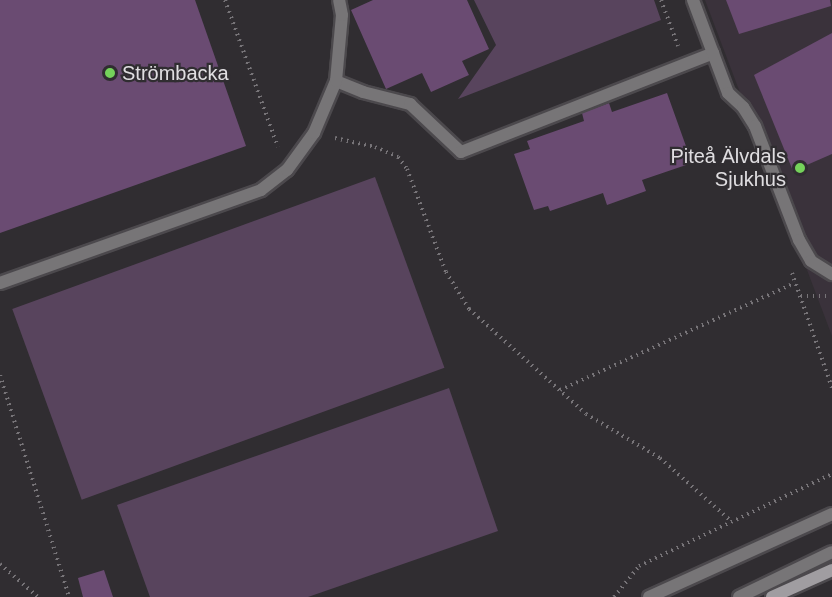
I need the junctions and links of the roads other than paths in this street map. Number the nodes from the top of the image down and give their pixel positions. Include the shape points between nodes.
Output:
1 (339, 0) edge
2 (693, 0) edge
3 (713, 53) junction
4 (336, 81) junction
5 (832, 274) edge
6 (0, 283) edge
7 (832, 514) edge
8 (832, 552) edge
9 (832, 570) edge
10 (649, 597) edge
11 (739, 597) edge
12 (772, 597) edge

1 - 4 street via 342,15
2 - 3 street
3 - 4 street via 461,152 410,104
3 - 5 street via 728,93 755,126 799,240 812,261
4 - 6 street via 314,133 287,170 261,190
7 - 10 street
8 - 11 street
9 - 12 main road

